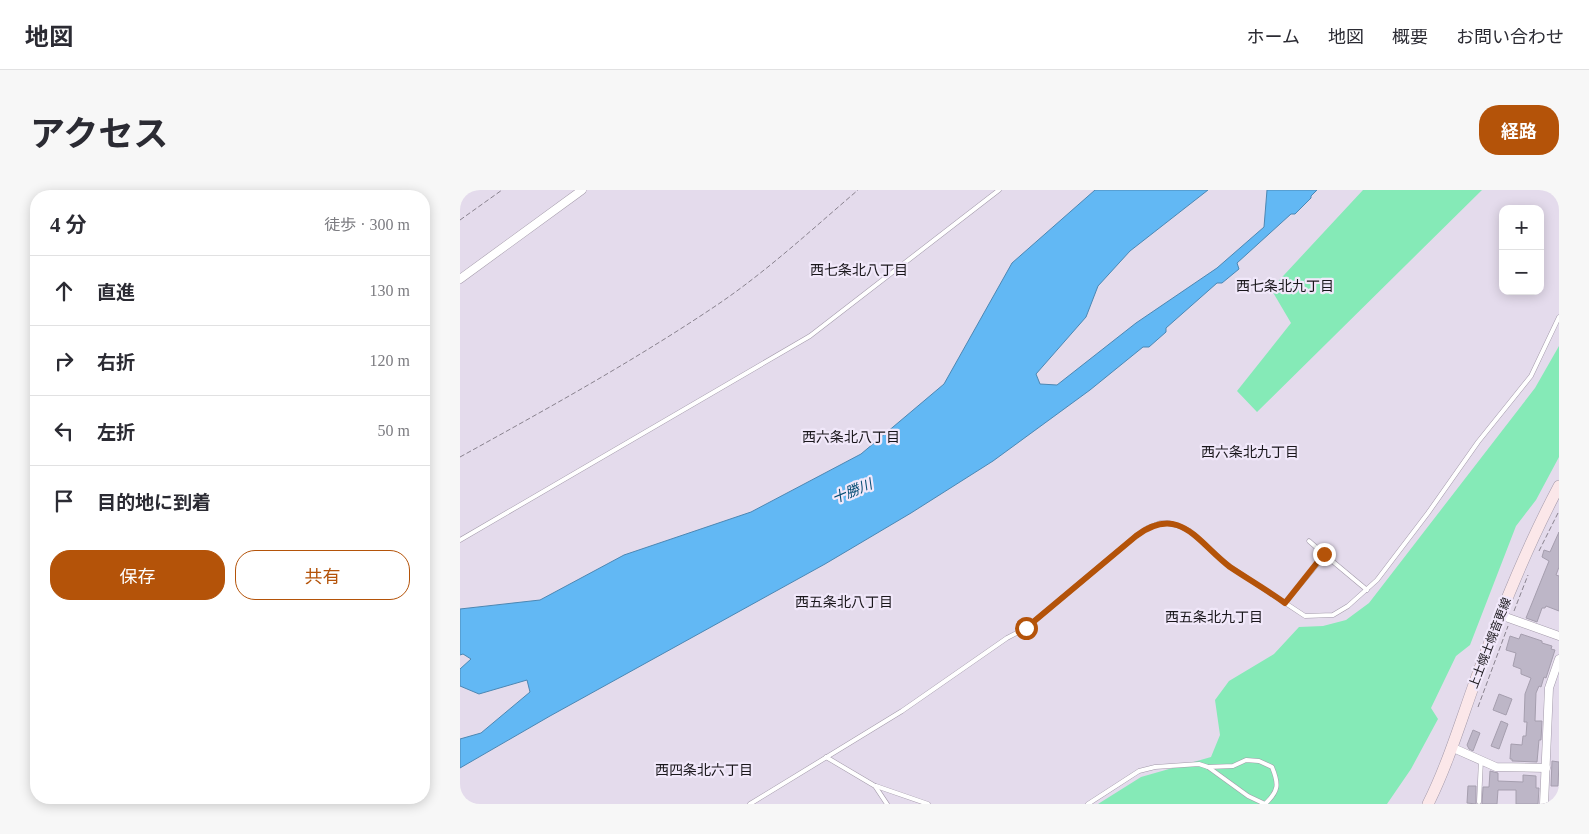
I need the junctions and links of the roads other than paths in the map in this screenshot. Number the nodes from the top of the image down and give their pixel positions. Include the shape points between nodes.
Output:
1 (582, 190) edge
2 (999, 190) edge
3 (460, 279) edge
4 (1559, 317) edge
5 (1559, 486) edge
6 (460, 540) edge
7 (1309, 541) dead end
8 (1324, 554) junction
9 (1367, 590) junction
10 (1285, 603) junction
11 (1505, 617) junction
12 (1559, 636) edge
13 (1559, 659) edge
14 (1451, 747) junction
15 (826, 757) junction
16 (1481, 760) junction
17 (1208, 767) junction
18 (1546, 768) junction
19 (875, 786) junction
20 (1479, 802) dead end
21 (750, 804) edge
22 (887, 804) edge
23 (928, 804) edge
24 (1088, 804) edge
25 (1265, 804) edge
26 (1428, 804) edge
27 (1544, 804) edge

1 - 3 street
2 - 6 lane via 810,336
4 - 9 lane via 1531,376
5 - 11 main road, 上士幌士幌音更線 via 1542,518
7 - 8 lane
8 - 9 lane
8 - 10 lane
9 - 10 lane via 1333,615 1305,616
10 - 15 lane via 1229,566 1190,531 1160,523 1142,532 1026,628 902,711
11 - 12 street
11 - 14 main road, 上士幌士幌音更線
13 - 18 street via 1549,688
14 - 16 street
14 - 26 main road, 上士幌士幌音更線
15 - 19 lane
15 - 21 lane
16 - 18 street via 1496,766
16 - 20 lane
17 - 24 lane via 1199,764 1140,771
17 - 25 lane via 1248,796
17 - 25 lane via 1233,766 1246,760 1272,767 1277,778 1277,790
18 - 27 street
19 - 22 lane
19 - 23 lane

